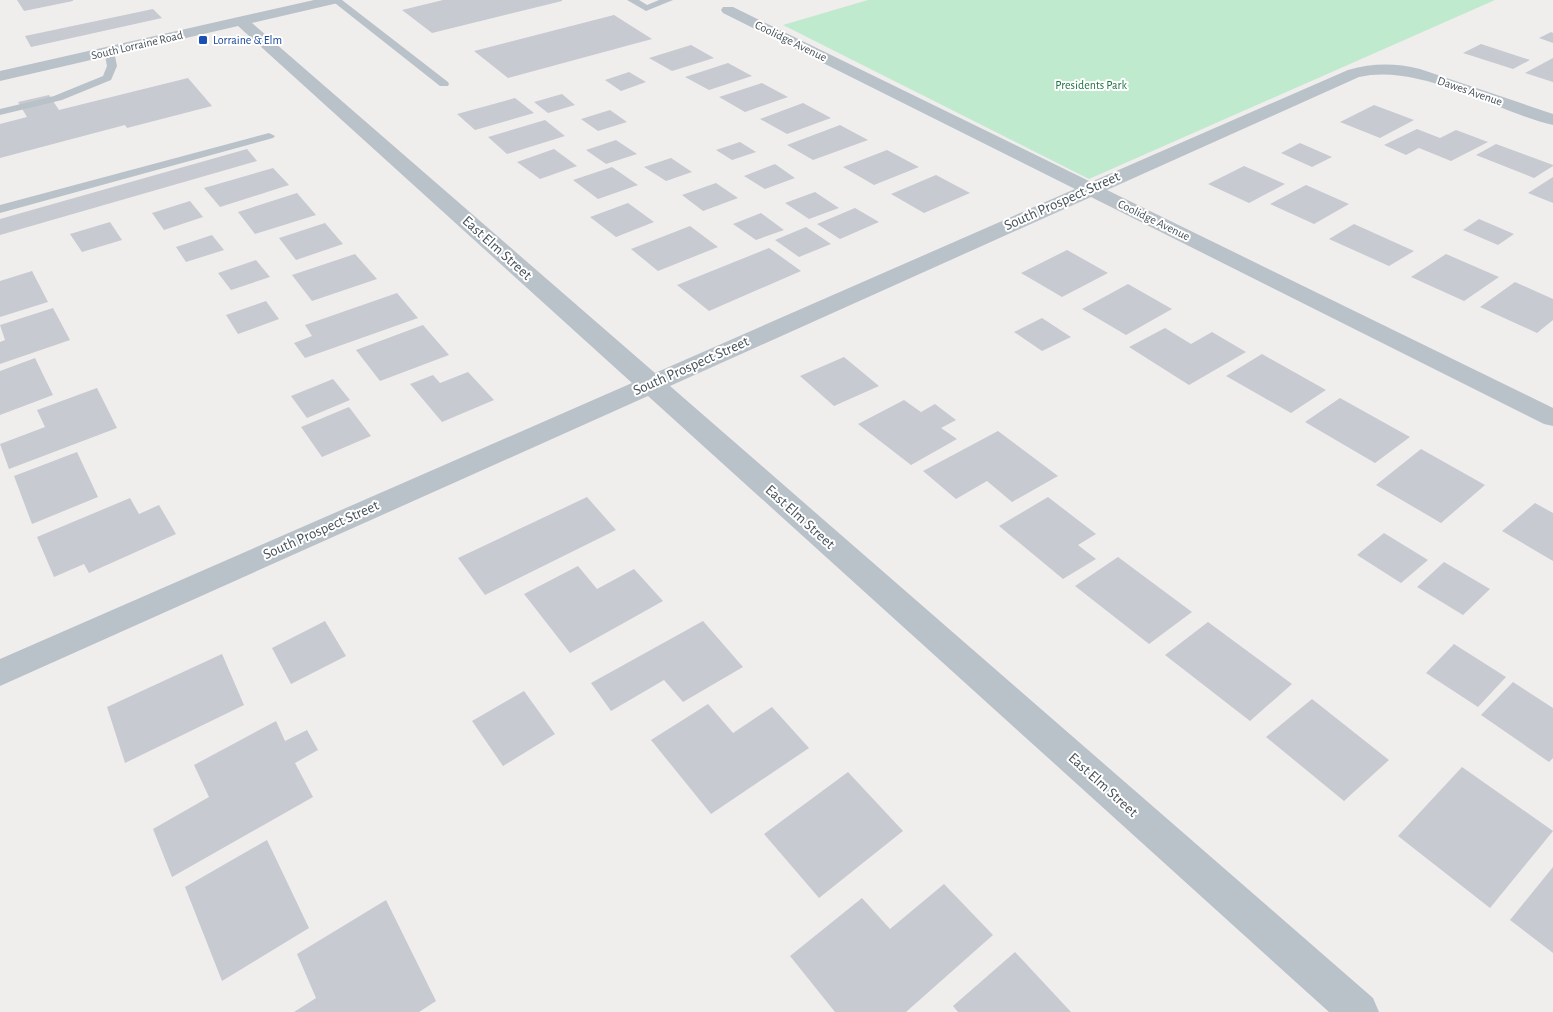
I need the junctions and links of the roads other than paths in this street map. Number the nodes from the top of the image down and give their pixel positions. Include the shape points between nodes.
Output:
1 (334, 0) edge
2 (632, 0) edge
3 (668, 0) edge
4 (312, 2) edge
5 (728, 10) dead end
6 (241, 21) junction
7 (109, 51) junction
8 (1386, 69) joint
9 (0, 76) edge
10 (444, 84) dead end
11 (0, 112) edge
12 (1553, 120) edge
13 (269, 136) dead end
14 (1090, 188) junction
15 (0, 209) edge
16 (650, 384) junction
17 (1553, 418) edge
18 (0, 673) edge
19 (1358, 1012) edge

1 - 4 street, South Lorraine Road
1 - 10 lane
2 - 3 lane via 646,8
4 - 6 street, South Lorraine Road
5 - 14 street, Coolidge Avenue
6 - 7 street, South Lorraine Road
6 - 16 street, East Elm Street
7 - 9 street, South Lorraine Road
7 - 11 lane via 112,66 106,78 58,98
8 - 12 street, Dawes Avenue via 1424,76
8 - 14 street, South Prospect Street via 1354,73
13 - 15 lane
14 - 16 street, South Prospect Street
14 - 17 street, Coolidge Avenue
16 - 18 street, South Prospect Street
16 - 19 street, East Elm Street

